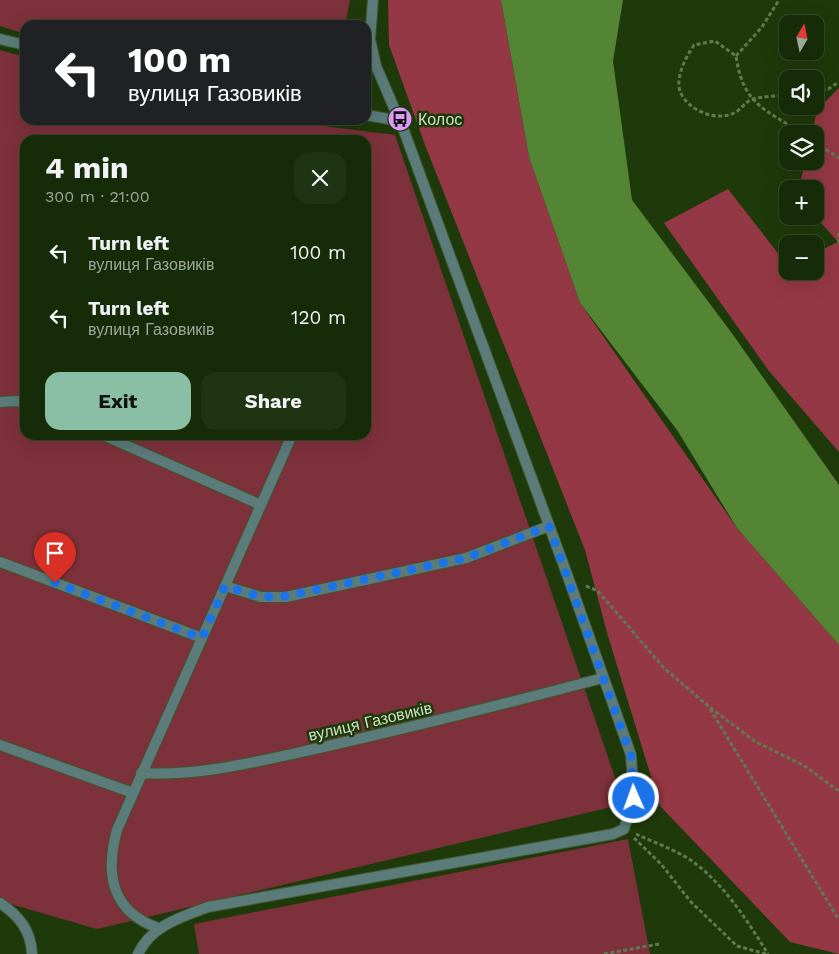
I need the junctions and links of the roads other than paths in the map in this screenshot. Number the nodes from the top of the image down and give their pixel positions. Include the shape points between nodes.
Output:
1 (373, 0) edge
2 (371, 26) edge
3 (0, 39) edge
4 (20, 44) edge
5 (371, 44) edge
6 (371, 116) edge
7 (400, 121) junction
8 (0, 402) edge
9 (20, 402) edge
10 (114, 440) edge
11 (290, 440) edge
12 (261, 505) junction
13 (549, 526) junction
14 (0, 562) edge
15 (225, 586) junction
16 (202, 638) junction
17 (603, 678) junction
18 (0, 745) edge
19 (141, 773) junction
20 (132, 792) junction
21 (0, 903) edge
22 (158, 928) junction
23 (32, 954) edge
24 (138, 954) edge

1 - 2 street
3 - 4 street
5 - 7 street
6 - 7 street
7 - 13 street
8 - 9 street
10 - 12 street
11 - 12 street
12 - 15 street
13 - 15 street via 466,558 286,596 261,597
13 - 17 street
14 - 16 street
15 - 16 street
16 - 19 street
17 - 19 street, вулиця Газовиків via 442,720 261,761 168,775
17 - 22 street via 631,756 634,798 624,829 613,834 208,907
18 - 20 street
19 - 20 street
20 - 22 street via 110,854 113,880 120,901 132,916
21 - 23 street via 18,916 31,942
22 - 24 street

